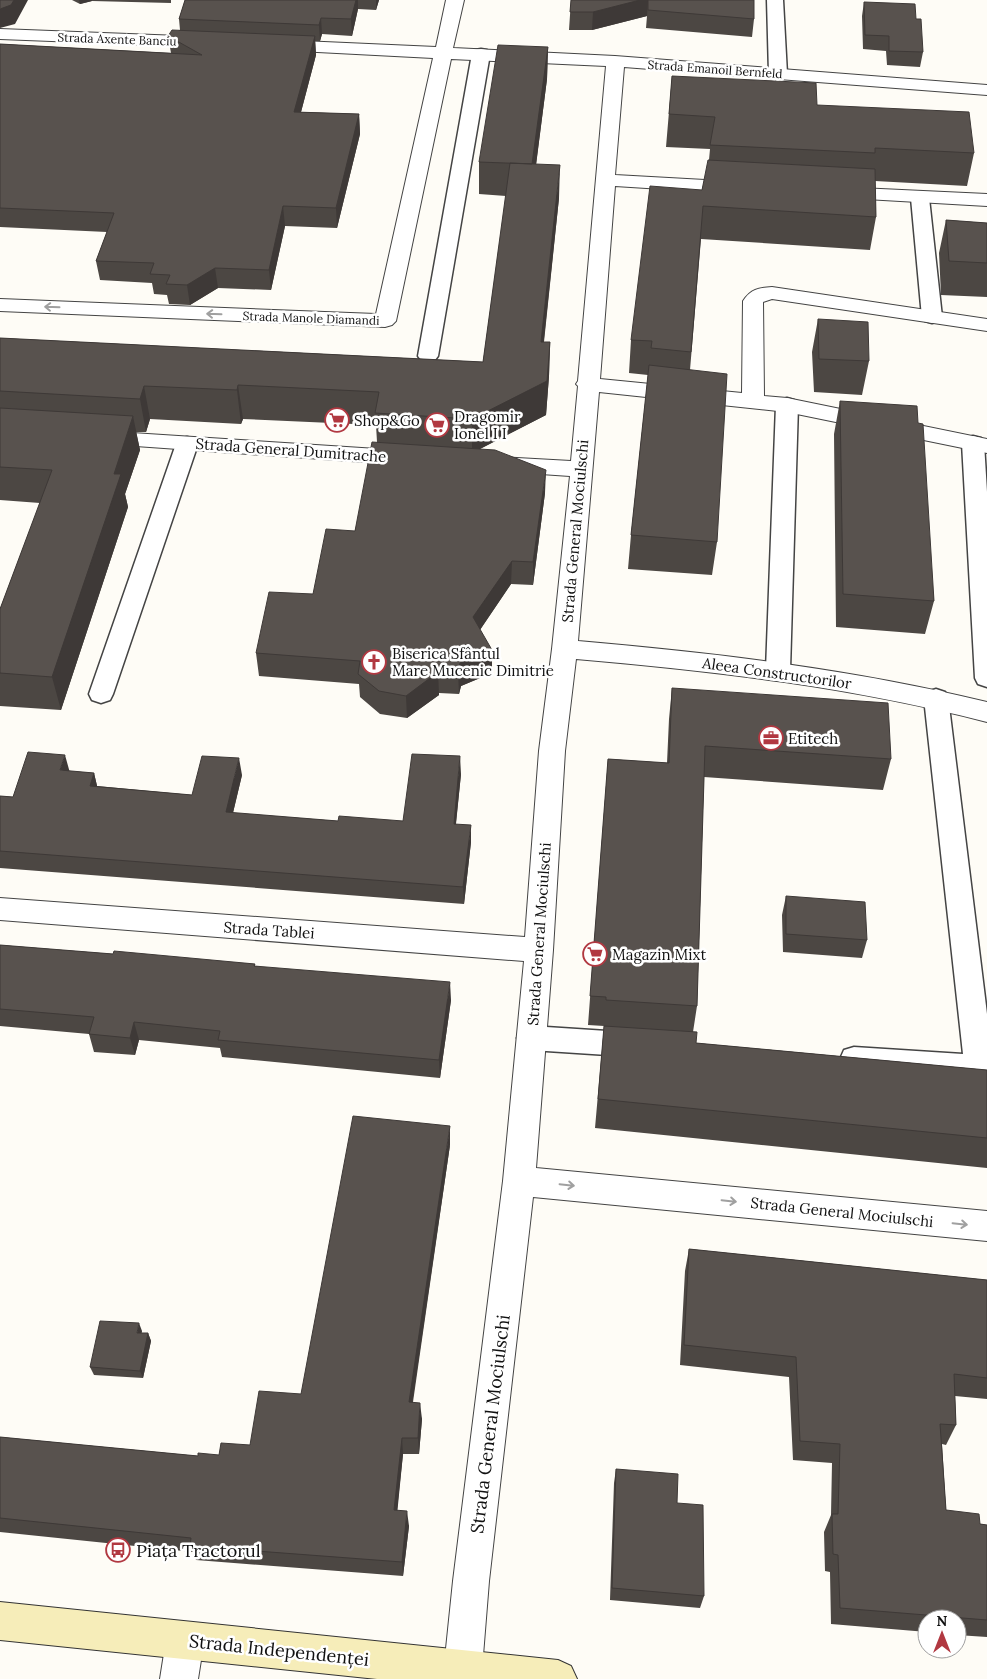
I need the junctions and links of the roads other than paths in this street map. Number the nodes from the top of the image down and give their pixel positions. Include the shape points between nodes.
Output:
1 (455, 0) edge
2 (775, 0) edge
3 (0, 34) edge
4 (226, 43) edge
5 (266, 45) edge
6 (443, 52) junction
7 (481, 54) junction
8 (615, 61) junction
9 (778, 74) junction
10 (987, 90) edge
11 (605, 180) junction
12 (762, 189) edge
13 (822, 192) edge
14 (920, 198) junction
15 (987, 200) edge
16 (0, 305) edge
17 (932, 317) junction
18 (987, 324) edge
19 (428, 356) dead end
20 (587, 384) junction
21 (753, 400) junction
22 (787, 404) junction
23 (79, 437) edge
24 (187, 444) junction
25 (980, 444) edge
26 (425, 459) edge
27 (474, 462) edge
28 (582, 469) junction
29 (565, 649) junction
30 (778, 670) junction
31 (987, 678) edge
32 (101, 694) dead end
33 (936, 698) junction
34 (987, 712) edge
35 (0, 909) edge
36 (539, 950) junction
37 (531, 1038) junction
38 (661, 1046) edge
39 (830, 1057) edge
40 (519, 1181) junction
41 (987, 1226) edge
42 (0, 1621) edge
43 (185, 1641) junction
44 (463, 1668) junction
45 (179, 1679) edge
46 (558, 1679) edge

1 - 6 street, Strada Manole Diamandi
2 - 9 lane
3 - 4 street, Strada Axente Banciu
5 - 6 street
6 - 7 street, Strada Emanoil Bernfeld
6 -> 16 street, Strada Manole Diamandi via 385,321
7 - 8 street, Strada Emanoil Bernfeld
7 - 19 lane
8 - 9 street, Strada Emanoil Bernfeld
8 - 11 street, Strada General Mociulschi
9 - 10 street, Strada Emanoil Bernfeld
11 - 12 street
11 - 20 street, Strada General Mociulschi
13 - 14 street
14 - 15 street
14 - 17 lane
17 - 18 street
17 - 21 street via 772,293 758,294 753,301
20 - 21 street
20 - 28 street, Strada General Mociulschi
21 - 22 street
22 - 25 street
22 - 30 lane
23 - 24 street, Strada General Dumitrache
24 - 26 street, Strada General Dumitrache
24 - 32 lane
25 - 31 lane
27 - 28 street
28 - 29 street, Strada General Mociulschi
29 - 30 street, Aleea Constructorilor
29 - 36 street, Strada General Mociulschi via 552,751
30 - 33 street, Aleea Constructorilor
33 - 34 street, Aleea Constructorilor
33 - 39 lane via 979,1067
35 - 36 street, Strada Tablei
36 - 37 street, Strada General Mociulschi
37 - 38 lane
37 - 40 street, Strada General Mociulschi
40 -> 41 street, Strada General Mociulschi
40 - 44 street, Strada General Mociulschi
42 - 43 main road, Strada Independenței
43 - 44 main road, Strada Independenței
43 - 45 street
44 - 46 main road, Strada Independenței

